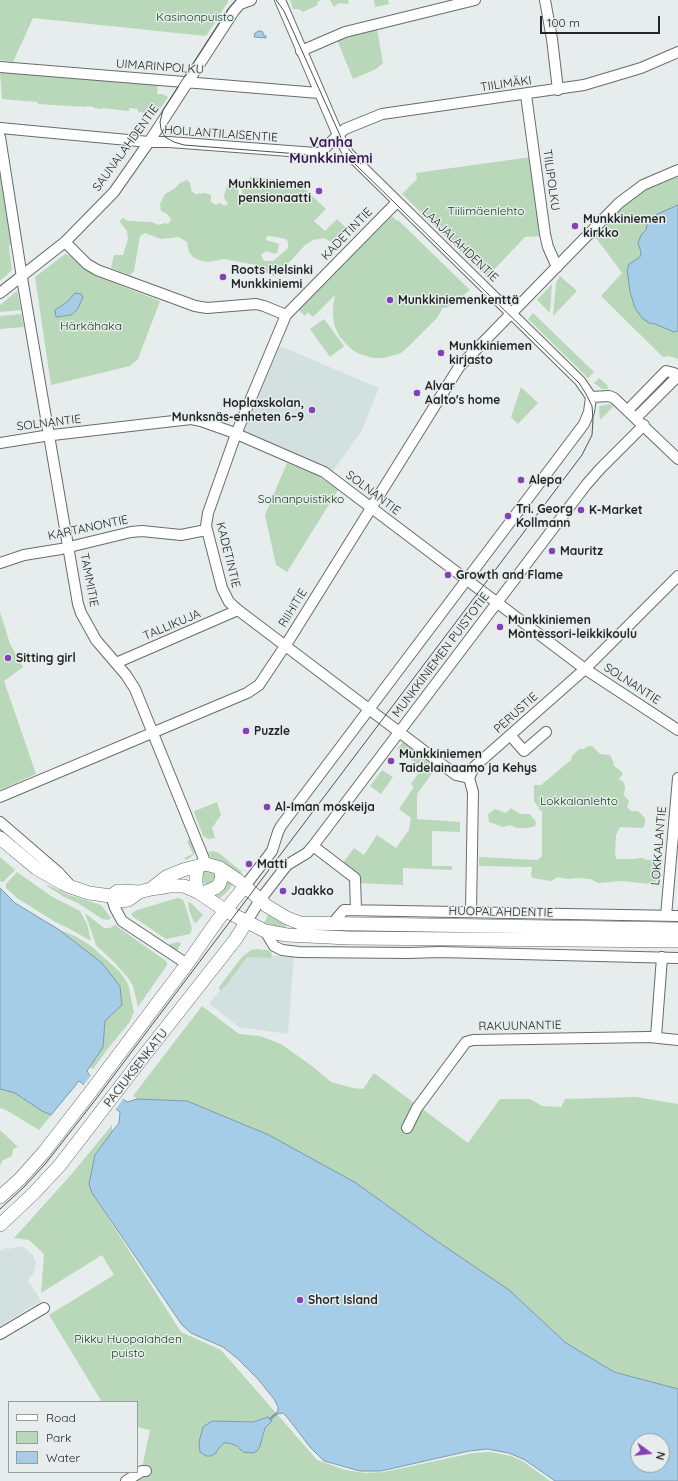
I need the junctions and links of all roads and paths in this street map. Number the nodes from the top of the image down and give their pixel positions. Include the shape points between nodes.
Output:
1 (251, 0) edge
2 (280, 0) edge
3 (475, 0) edge
4 (545, 0) edge
5 (301, 51) junction
6 (678, 52) edge
7 (0, 67) edge
8 (188, 82) junction
9 (558, 90) junction
10 (319, 93) junction
11 (526, 94) junction
12 (0, 128) edge
13 (338, 135) junction
14 (0, 136) edge
15 (150, 142) junction
16 (678, 170) edge
17 (397, 202) junction
18 (65, 242) junction
19 (557, 267) junction
20 (22, 275) junction
21 (0, 293) edge
22 (511, 313) junction
23 (286, 315) junction
24 (590, 397) junction
25 (628, 410) junction
26 (636, 418) junction
27 (644, 425) junction
28 (236, 434) junction
29 (49, 436) junction
30 (0, 443) edge
31 (678, 459) edge
32 (370, 507) junction
33 (206, 530) junction
34 (69, 546) junction
35 (0, 563) edge
36 (678, 576) edge
37 (466, 580) junction
38 (496, 603) junction
39 (238, 610) junction
40 (285, 645) junction
41 (116, 663) junction
42 (585, 669) junction
43 (369, 709) junction
44 (678, 730) edge
45 (399, 732) junction
46 (546, 732) dead end
47 (153, 733) junction
48 (510, 736) junction
49 (469, 778) junction
50 (678, 778) edge
51 (0, 797) edge
52 (677, 804) edge
53 (0, 822) edge
54 (0, 838) edge
55 (313, 846) junction
56 (203, 864) junction
57 (220, 868) junction
58 (245, 886) junction
59 (71, 887) junction
60 (145, 891) junction
61 (200, 893) junction
62 (111, 896) junction
63 (260, 900) junction
64 (356, 910) junction
65 (226, 911) junction
66 (471, 912) junction
67 (666, 916) junction
68 (678, 916) edge
69 (247, 921) junction
70 (331, 925) junction
71 (398, 925) junction
72 (678, 929) edge
73 (265, 931) junction
74 (415, 939) junction
75 (678, 941) edge
76 (433, 952) junction
77 (662, 957) junction
78 (678, 958) edge
79 (187, 964) junction
80 (656, 1037) junction
81 (678, 1040) edge
82 (407, 1128) dead end
83 (0, 1197) edge
84 (0, 1225) edge
85 (44, 1308) dead end
86 (0, 1334) edge
87 (146, 1470) dead end
88 (126, 1481) edge

1 - 8 street, SAUNALAHDENTIE via 240,4 234,11
2 - 5 street, LAAJALAHDENTIE
3 - 5 street via 345,32
4 - 9 street
5 - 10 street, LAAJALAHDENTIE
6 - 9 street, TIILIMÄKI via 616,77
7 - 8 street, UIMARINPOLKU
8 - 10 street, UIMARINPOLKU
8 - 15 street, SAUNALAHDENTIE
9 - 11 street, TIILIMÄKI
10 - 13 street, LAAJALAHDENTIE
11 - 13 street, TIILIMÄKI via 382,114 345,129
11 - 19 street, TIILIPOLKU via 545,234
12 - 15 street, HOLLANTILAISENTIE
13 - 15 street, HOLLANTILAISENTIE via 320,153
13 - 17 street, LAAJALAHDENTIE via 348,153
14 - 20 street, TAMMITIE
15 - 18 street, SAUNALAHDENTIE via 114,192
16 - 19 street, RIIHITIE via 643,185 619,203
17 - 22 street, LAAJALAHDENTIE
17 - 23 street, KADETINTIE
18 - 20 street, SAUNALAHDENTIE
18 - 23 street via 87,264 97,270 195,306 207,308 256,304
19 - 22 street, RIIHITIE
20 - 21 street, SAUNALAHDENTIE
20 - 29 street, TAMMITIE
22 - 24 street, LAAJALAHDENTIE via 580,381
22 - 32 street, RIIHITIE via 458,367
23 - 28 street, KADETINTIE
24 - 25 street via 614,398
24 - 37 street, MUNKKINIEMEN PUISTOTIE via 589,412 584,424
25 - 26 street
25 - 26 street via 666,371 674,373 675,379
26 - 27 street
27 - 31 street
27 - 38 street, MUNKKINIEMEN PUISTOTIE via 586,485
28 - 29 street, SOLNANTIE via 201,420 191,420
28 - 32 street, SOLNANTIE via 324,472
28 - 33 street, KADETINTIE via 208,513
29 - 30 street, SOLNANTIE
29 - 34 street, TAMMITIE
32 - 37 street, SOLNANTIE
32 - 40 street, RIIHITIE
33 - 34 street, KARTANONTIE via 185,534 131,532
33 - 39 street, KADETINTIE via 224,594
34 - 35 street, KARTANONTIE via 24,555
34 - 41 street, TAMMITIE via 81,613 96,640
36 - 42 street, PERUSTIE
37 - 38 street, SOLNANTIE
37 - 43 street, MUNKKINIEMEN PUISTOTIE
38 - 42 street, SOLNANTIE
38 - 45 street, MUNKKINIEMEN PUISTOTIE
39 - 40 street, KADETINTIE
39 - 41 street, TALLIKUJA
40 - 43 street, KADETINTIE
40 - 47 street, RIIHITIE via 255,689
41 - 47 street, TAMMITIE via 134,687
42 - 44 street, SOLNANTIE
42 - 48 street, PERUSTIE
43 - 45 street, KADETINTIE
43 - 58 street, MUNKKINIEMEN PUISTOTIE via 281,826 272,851
45 - 49 street, KADETINTIE via 456,775
45 - 55 street, MUNKKINIEMEN PUISTOTIE
46 - 48 street via 524,750
47 - 51 street, RIIHITIE
47 - 56 street, TAMMITIE
48 - 49 street, PERUSTIE via 474,767
49 - 66 street via 473,792
50 - 52 street, LOKKALANTIE
52 - 67 street, LOKKALANTIE
53 - 59 street via 58,872
54 - 59 main road via 36,868
55 - 63 street, MUNKKINIEMEN PUISTOTIE via 287,866
55 - 64 street via 355,878
56 - 57 main road
56 - 60 main road via 166,877
56 - 61 main road via 197,869 196,877
57 - 58 main road, HUOPALAHDENTIE
57 - 61 main road via 222,877 219,885
58 - 63 main road, HUOPALAHDENTIE
58 - 65 main road, PACIUKSENKATU
59 - 62 main road
60 - 61 main road via 184,886
60 - 62 main road via 119,901
61 - 65 main road
62 - 79 street via 122,921
63 - 69 street, PACIUKSENKATU
63 - 70 main road, HUOPALAHDENTIE via 294,921
64 - 66 street, HUOPALAHDENTIE
64 - 70 street, HUOPALAHDENTIE via 344,910
65 - 69 main road
65 - 79 main road, PACIUKSENKATU
66 - 67 street, HUOPALAHDENTIE
67 - 68 street, HUOPALAHDENTIE
69 - 73 main road
69 - 84 main road, PACIUKSENKATU via 238,937 60,1165
70 - 71 main road, HUOPALAHDENTIE
71 - 72 main road, HUOPALAHDENTIE
71 - 74 street via 410,932
73 - 74 main road via 296,937
73 - 76 street via 274,946 282,950
74 - 75 main road
74 - 76 street
76 - 77 street
77 - 78 street
77 - 80 street
79 - 83 main road, PACIUKSENKATU via 44,1152
80 - 81 street, RAKUUNANTIE
80 - 82 street, RAKUUNANTIE via 466,1042 418,1108
85 - 86 street
87 - 88 street

